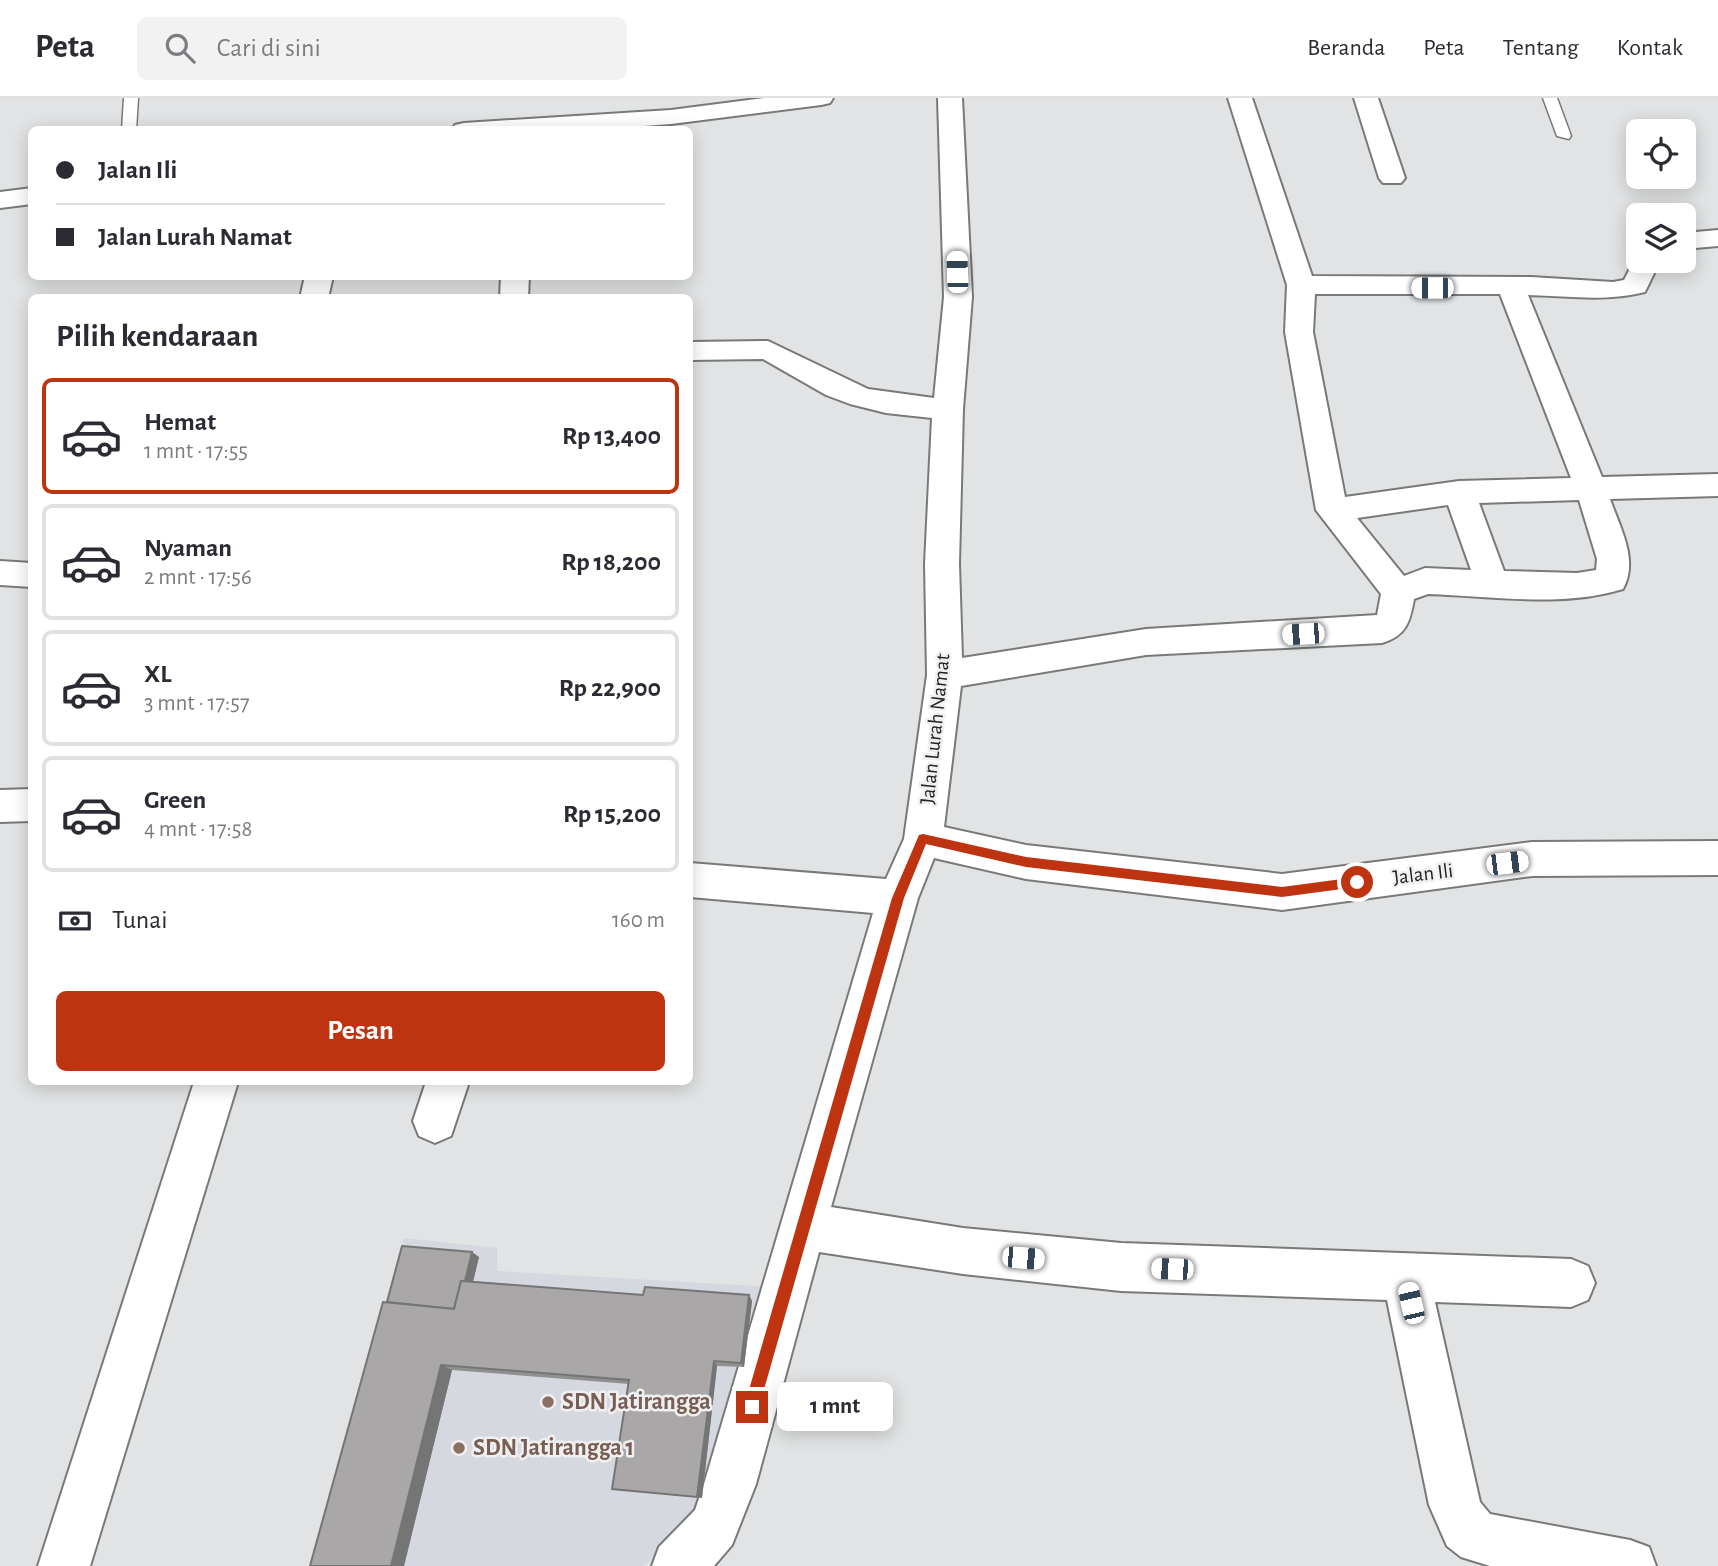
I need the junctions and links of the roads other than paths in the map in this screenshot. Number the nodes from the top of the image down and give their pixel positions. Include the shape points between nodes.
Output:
1 (131, 98) edge
2 (821, 98) edge
3 (950, 98) edge
4 (1240, 98) edge
5 (1366, 98) edge
6 (1550, 98) edge
7 (676, 108) edge
8 (469, 122) edge
9 (130, 126) edge
10 (508, 126) edge
11 (526, 126) edge
12 (1564, 136) dead end
13 (1392, 178) dead end
14 (28, 198) edge
15 (0, 201) edge
16 (1718, 238) edge
17 (1696, 240) edge
18 (1641, 273) edge
19 (1301, 285) junction
20 (1511, 287) junction
21 (693, 351) edge
22 (948, 410) junction
23 (1718, 485) edge
24 (1591, 489) junction
25 (1459, 492) junction
26 (1332, 510) junction
27 (0, 573) edge
28 (28, 575) edge
29 (1492, 583) junction
30 (1398, 592) junction
31 (945, 675) junction
32 (28, 805) edge
33 (0, 806) edge
34 (923, 839) junction
35 (1718, 858) edge
36 (693, 880) edge
37 (898, 898) junction
38 (215, 1085) edge
39 (802, 1226) junction
40 (1406, 1278) junction
41 (1571, 1283) dead end
42 (683, 1565) edge
43 (64, 1566) edge
44 (1630, 1566) edge

1 - 9 lane
2 - 7 street
3 - 22 street, Jalan Lurah Namat via 958,297
4 - 19 street
5 - 13 street
6 - 12 lane
7 - 11 street
8 - 10 street
14 - 15 street
16 - 17 street
18 - 20 street via 1635,286 1614,291
19 - 20 street
19 - 26 street via 1299,332
20 - 24 street
21 - 22 street via 768,350 860,397
22 - 31 street, Jalan Lurah Namat via 942,564
23 - 24 street
24 - 25 street
24 - 29 street via 1614,559 1611,580 1577,586
25 - 26 street
25 - 29 street
26 - 30 street
27 - 28 street
29 - 30 street via 1425,580
30 - 31 street via 1393,621 1382,630 1146,642
31 - 34 street, Jalan Lurah Namat
32 - 33 street
34 - 35 street, Jalan Ili via 1026,862 1282,892 1532,859
34 - 37 street, Jalan Lurah Namat
36 - 37 street
37 - 39 street, Jalan Lurah Namat
38 - 43 street
39 - 40 street via 1023,1258
39 - 42 street, Jalan Lurah Namat via 730,1484 714,1527
40 - 41 street
40 - 44 street via 1455,1505 1465,1528 1480,1538

